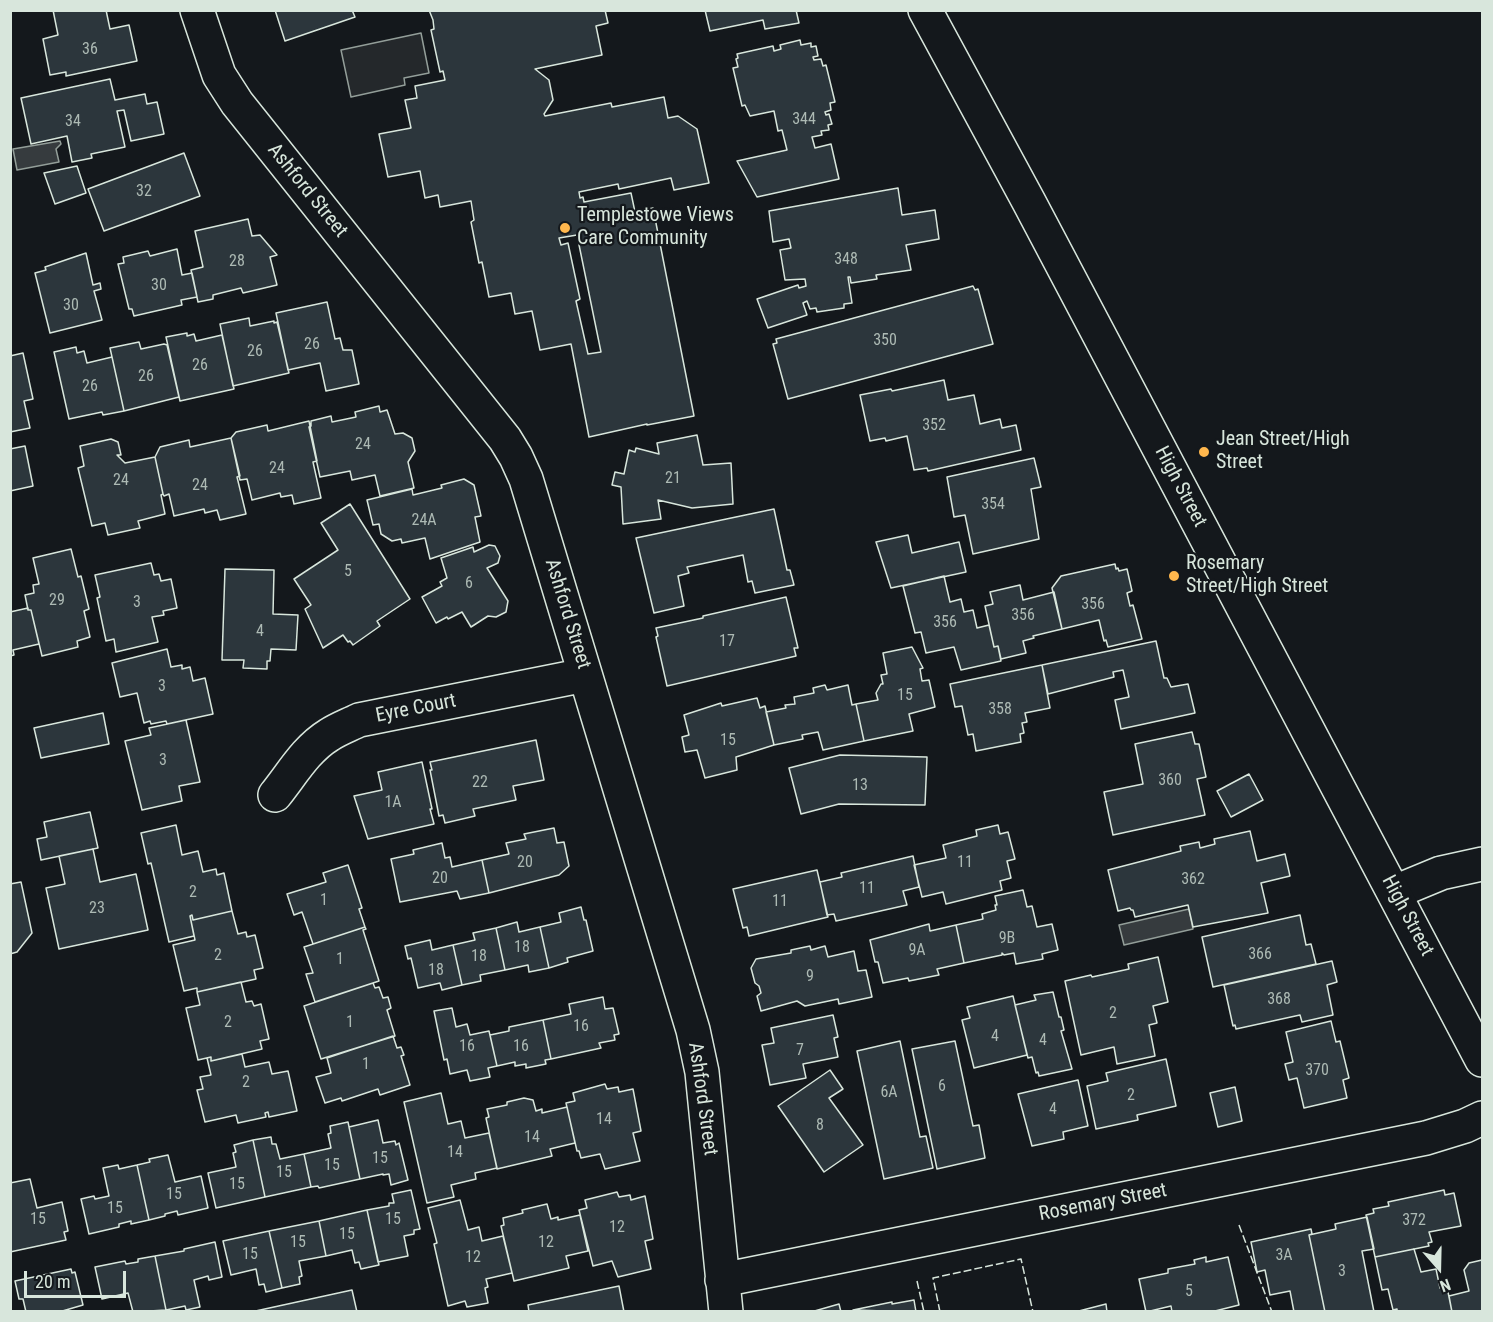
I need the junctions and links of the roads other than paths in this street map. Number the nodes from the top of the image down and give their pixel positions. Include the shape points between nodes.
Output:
1 (197, 10) edge
2 (925, 10) edge
3 (585, 675) junction
4 (275, 795) dead end
5 (1482, 864) edge
6 (1395, 892) junction
7 (1482, 1060) edge
8 (1482, 1118) edge
9 (724, 1296) edge

1 - 3 street, Ashford Street via 219,75 237,103 449,367 516,457
2 - 6 street, High Street
3 - 4 street, Eyre Court via 359,720 323,740 304,757
3 - 9 street, Ashford Street via 693,1030 702,1072
5 - 6 street via 1441,873
6 - 7 street, High Street
8 - 9 street, Rosemary Street via 1426,1137

